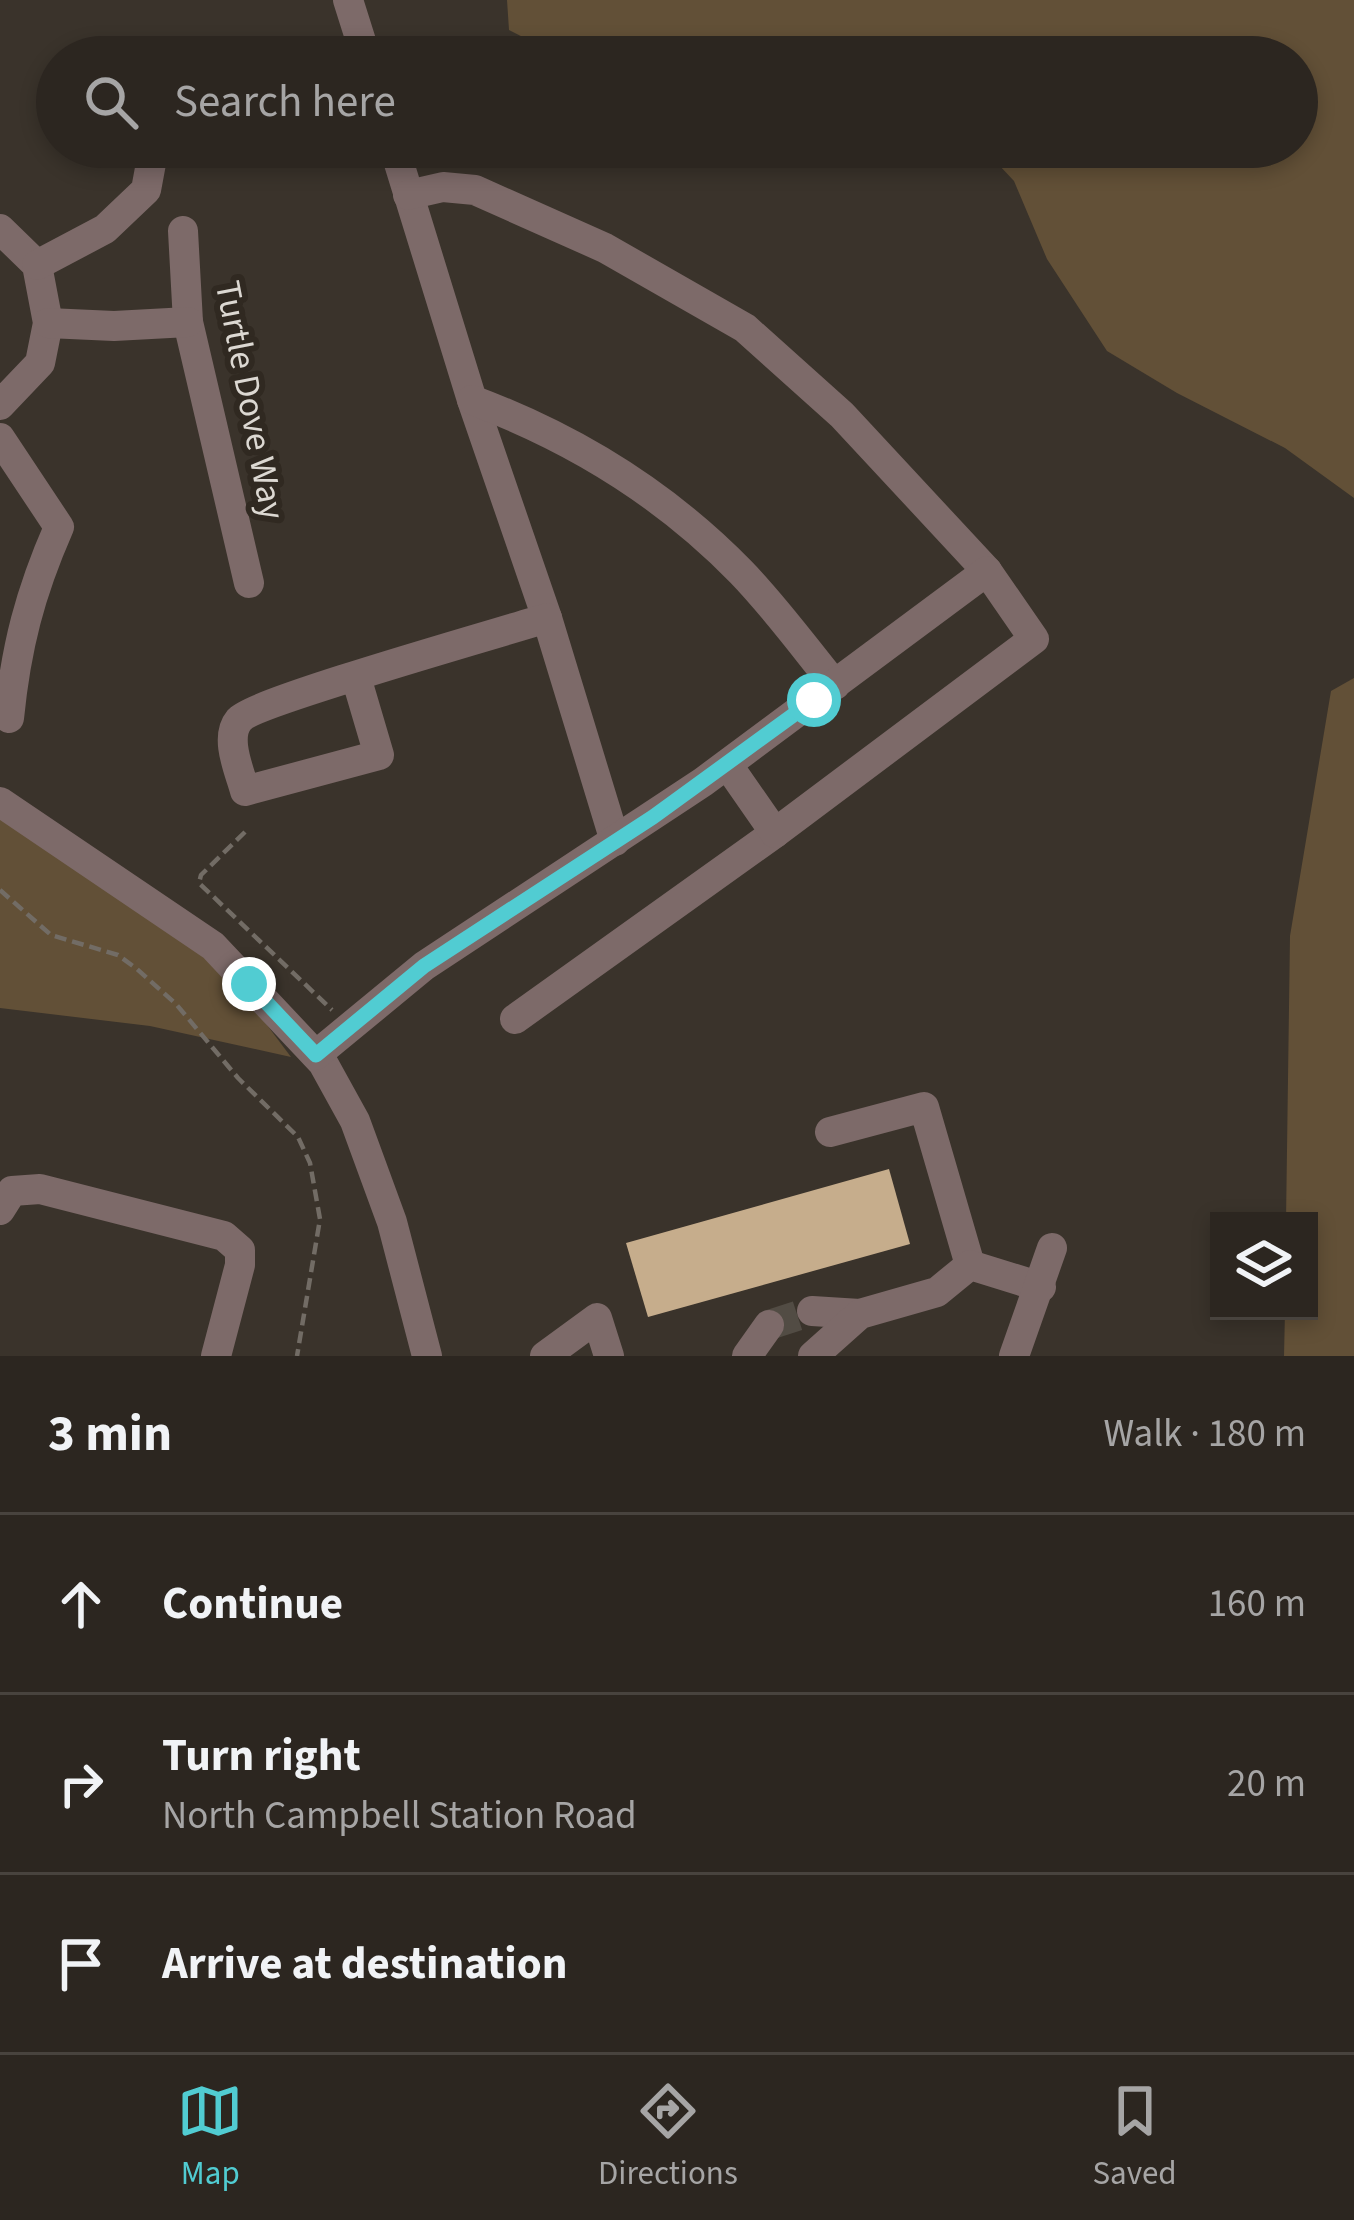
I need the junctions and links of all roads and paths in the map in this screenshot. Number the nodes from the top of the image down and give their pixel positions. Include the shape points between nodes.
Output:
1 (348, 0) edge
2 (359, 36) edge
3 (150, 168) edge
4 (400, 168) edge
5 (408, 195) junction
6 (0, 230) edge
7 (182, 231) dead end
8 (37, 265) junction
9 (188, 322) junction
10 (48, 323) junction
11 (472, 400) junction
12 (0, 405) edge
13 (0, 438) edge
14 (987, 571) junction
15 (249, 583) dead end
16 (547, 618) junction
17 (356, 677) junction
18 (835, 685) junction
19 (9, 718) dead end
20 (727, 764) junction
21 (0, 802) edge
22 (245, 832) dead end
23 (775, 833) junction
24 (615, 842) junction
25 (0, 890) edge
26 (515, 1019) dead end
27 (347, 1028) junction
28 (316, 1055) junction
29 (830, 1132) dead end
30 (0, 1210) edge
31 (1052, 1248) dead end
32 (970, 1265) junction
33 (1040, 1287) junction
34 (812, 1311) tunnel mouth
35 (860, 1314) junction
36 (769, 1324) tunnel mouth
37 (216, 1356) edge
38 (298, 1356) edge
39 (427, 1356) edge
40 (545, 1356) edge
41 (609, 1356) edge
42 (747, 1356) edge
43 (813, 1356) edge
44 (1014, 1356) edge

1 - 2 street
3 - 8 street via 146,190 105,229
4 - 5 street
5 - 11 street
5 - 14 street via 475,190 605,248 745,328 842,415
6 - 8 street
7 - 9 street, Turtle Dove Way
8 - 10 street
9 - 10 street
9 - 15 street, Turtle Dove Way
10 - 12 street via 40,363
11 - 16 street
11 - 18 street via 534,423 661,500 743,574
13 - 19 street via 58,527 16,650
14 - 18 street
14 - 23 street via 1034,639
16 - 17 street
16 - 24 street
17 - 17 street via 240,718 232,743 245,791 379,754
18 - 20 street
20 - 23 street
20 - 24 street
21 - 28 street via 213,946
22 - 27 path via 199,883
23 - 26 street
24 - 27 street via 424,966
25 - 38 path via 38,928 137,969 298,1137 320,1219
27 - 28 street
28 - 39 street via 356,1120
29 - 32 street via 924,1107
30 - 37 street via 12,1191 40,1189 235,1242 240,1265
31 - 33 street
32 - 33 street
32 - 35 street via 937,1292
33 - 44 street
34 - 35 street
35 - 43 street
36 - 42 street
40 - 41 street via 597,1318

